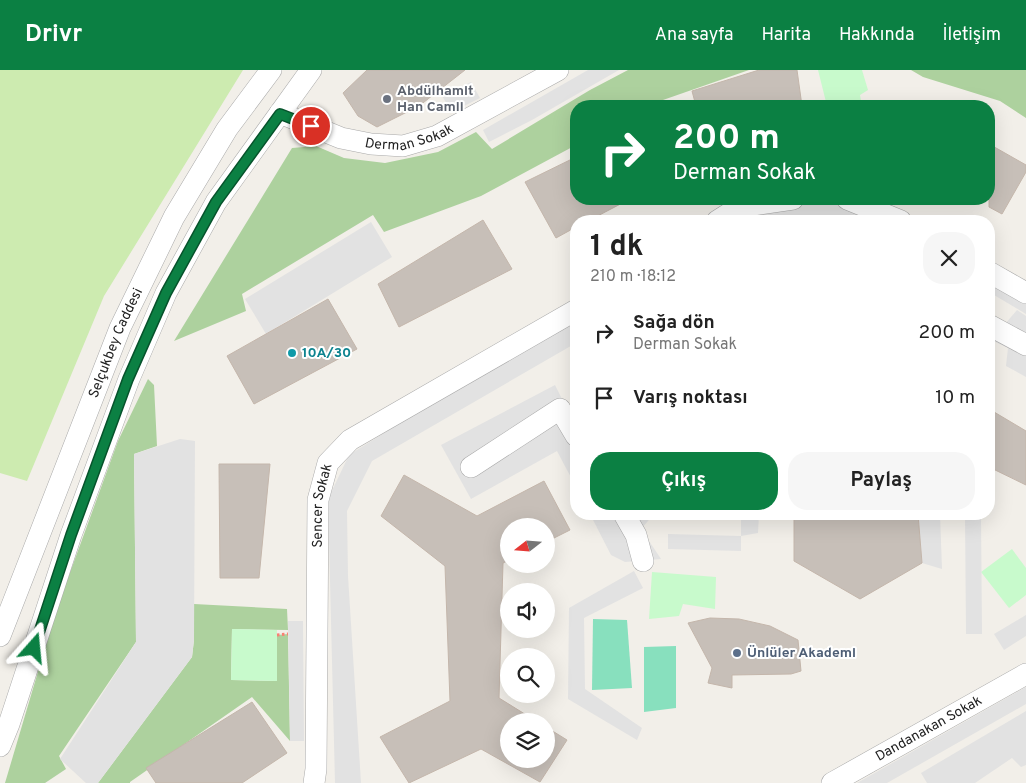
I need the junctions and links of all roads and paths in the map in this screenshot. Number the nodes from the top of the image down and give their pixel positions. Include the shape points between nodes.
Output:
1 (271, 70) edge
2 (311, 70) edge
3 (558, 70) edge
4 (280, 114) junction
5 (756, 205) edge
6 (862, 205) edge
7 (727, 215) edge
8 (886, 215) edge
9 (995, 275) edge
10 (1026, 293) edge
11 (570, 313) edge
12 (995, 328) edge
13 (1026, 344) edge
14 (570, 426) edge
15 (471, 467) dead end
16 (628, 520) edge
17 (643, 561) dead end
18 (288, 634) dead end
19 (277, 635) dead end
20 (0, 636) edge
21 (1026, 674) edge
22 (5, 723) edge
23 (0, 746) edge
24 (314, 783) edge
25 (832, 783) edge

1 - 20 street, Selçukbey Caddesi via 227,130 174,217 120,328
2 - 4 street, Selçukbey Caddesi
3 - 4 street, Derman Sokak via 437,136 403,146 341,138
4 - 22 street, Selçukbey Caddesi via 216,202 166,293 128,379
5 - 7 street via 738,208
6 - 8 street
9 - 10 street
11 - 24 street, Sencer Sokak via 350,440 328,463 318,500
12 - 13 street
14 - 15 street via 560,409
16 - 17 street via 636,534
18 - 19 path
21 - 25 street, Dandanakan Sokak
22 - 23 street, Selçukbey Caddesi

